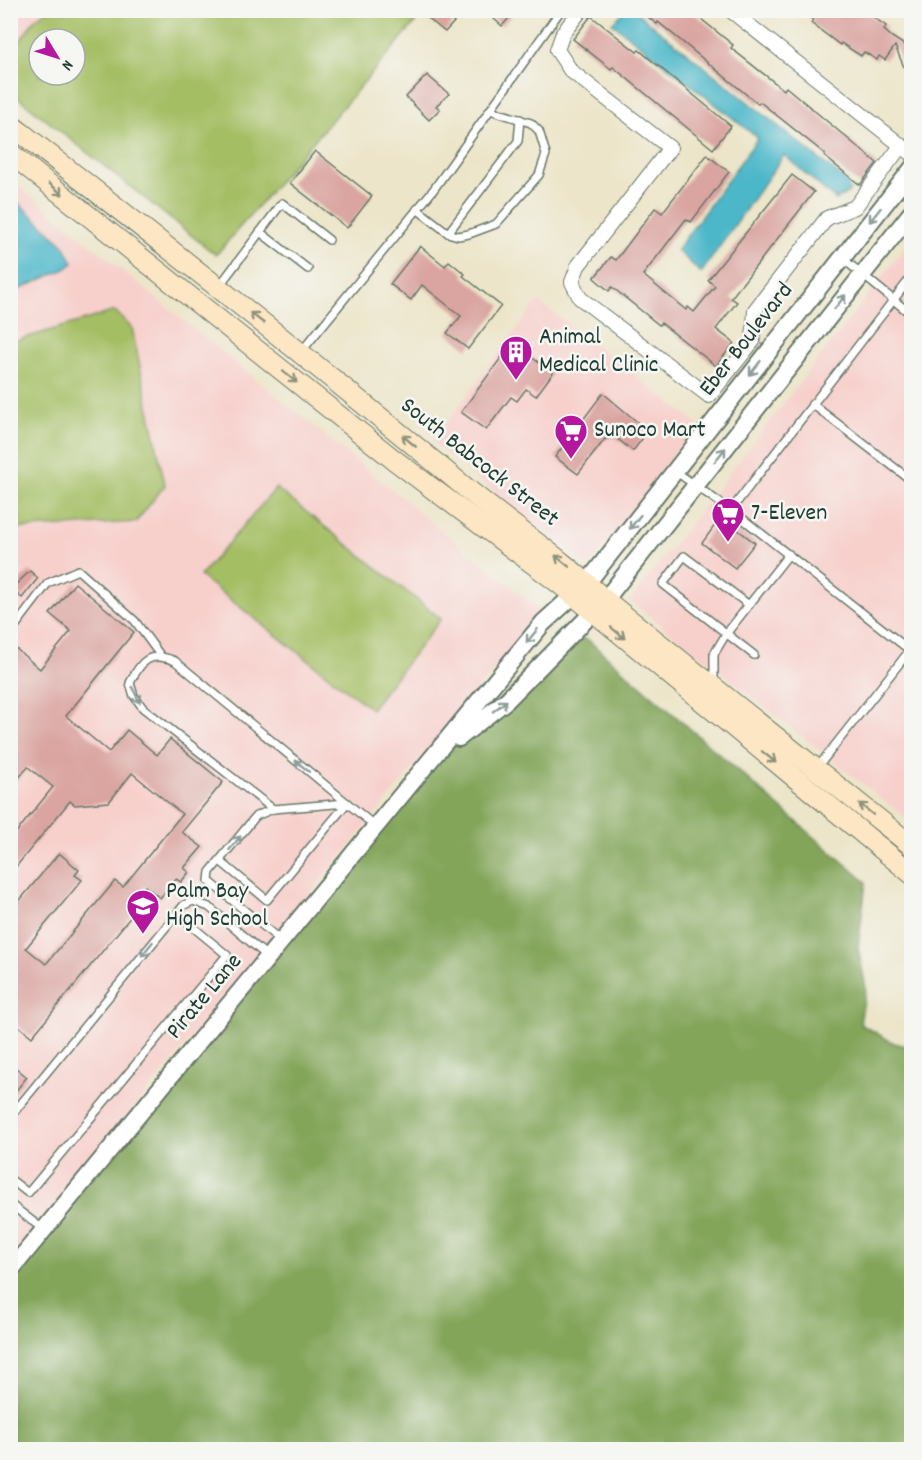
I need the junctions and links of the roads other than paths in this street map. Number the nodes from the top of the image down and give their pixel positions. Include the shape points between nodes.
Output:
1 (561, 10) edge
2 (581, 10) edge
3 (730, 10) edge
4 (490, 110) junction
5 (520, 119) junction
6 (10, 124) edge
7 (906, 150) edge
8 (10, 153) edge
9 (912, 169) edge
10 (417, 209) junction
11 (912, 212) edge
12 (260, 232) junction
13 (448, 233) junction
14 (329, 240) dead end
15 (842, 258) junction
16 (308, 269) dead end
17 (863, 274) junction
18 (912, 276) edge
19 (218, 287) junction
20 (893, 299) junction
21 (912, 315) edge
22 (301, 352) junction
23 (709, 396) junction
24 (812, 404) junction
25 (724, 408) junction
26 (675, 471) junction
27 (912, 481) edge
28 (696, 485) junction
29 (731, 510) junction
30 (789, 554) junction
31 (696, 565) junction
32 (705, 572) junction
33 (690, 573) dead end
34 (699, 580) dead end
35 (719, 582) junction
36 (580, 589) junction
37 (713, 589) dead end
38 (728, 589) junction
39 (723, 597) dead end
40 (738, 597) junction
41 (732, 604) dead end
42 (749, 605) junction
43 (599, 606) junction
44 (10, 633) edge
45 (726, 634) junction
46 (911, 651) edge
47 (160, 655) junction
48 (754, 655) dead end
49 (714, 688) junction
50 (437, 755) junction
51 (816, 769) junction
52 (347, 803) junction
53 (273, 810) junction
54 (376, 827) junction
55 (220, 861) junction
56 (908, 861) edge
57 (177, 914) junction
58 (282, 942) junction
59 (269, 958) junction
60 (10, 1117) edge
61 (10, 1179) edge
62 (11, 1206) edge
63 (44, 1230) junction
64 (10, 1271) edge

1 - 4 lane
2 - 23 street via 563,33 557,50 571,71 670,148 578,266 572,282 580,298
3 - 7 street
4 - 5 lane
4 - 10 lane
5 - 13 lane via 518,141
5 - 13 lane via 539,131 546,154 539,175 496,224 458,236
6 - 19 main road, South Babcock Street
7 - 23 street via 855,207 827,218 755,310 753,341
8 -> 36 main road, South Babcock Street via 393,459
9 -> 15 street, Eber Boulevard
10 - 13 lane
10 - 22 lane
11 - 17 street, Eber Boulevard
12 - 14 lane via 282,204
12 - 16 lane
12 - 19 lane
15 - 17 lane
15 -> 25 street, Eber Boulevard
17 - 20 lane
28 -> 17 street, Eber Boulevard
18 - 20 lane
22 -> 19 main road, South Babcock Street
20 - 21 lane
20 - 24 lane
36 -> 22 main road, South Babcock Street via 564,562 488,507
23 - 25 lane
24 - 27 lane
24 - 29 lane
25 - 26 street, Eber Boulevard
26 - 28 lane
26 -> 36 street, Eber Boulevard
28 - 29 lane
28 - 43 street, Eber Boulevard
29 - 30 lane
30 - 42 lane
30 - 46 lane
31 - 32 lane
31 - 33 lane
31 - 45 lane via 684,556 663,584 718,623
32 - 34 lane
32 - 35 lane
35 - 37 lane
35 - 38 lane
36 - 43 main road, South Babcock Street
36 -> 50 street, Pirate Lane via 543,623
38 - 39 lane
38 - 40 lane
40 - 41 lane
40 - 42 lane
42 - 45 lane
43 - 49 main road, South Babcock Street
50 -> 43 street, Pirate Lane via 507,700
43 -> 56 main road, South Babcock Street
44 - 47 lane via 48,584 78,570 135,621
45 - 48 lane
45 - 49 lane via 714,654
46 - 51 lane
52 -> 47 lane via 175,661
47 -> 53 lane via 148,658 137,669 130,683 134,696 143,708
49 - 51 main road, South Babcock Street
50 - 54 street, Pirate Lane
56 -> 51 main road, South Babcock Street
52 - 53 lane
52 - 54 lane
52 - 55 lane via 267,900
55 -> 53 lane via 256,816
54 - 58 street, Pirate Lane
55 - 58 lane via 210,872 209,881
57 - 59 lane via 184,905 200,902
57 -> 60 lane
57 - 61 lane via 227,955 28,1193
58 - 59 street, Pirate Lane
59 - 63 street, Pirate Lane
62 - 63 lane
63 - 64 street, Pirate Lane

